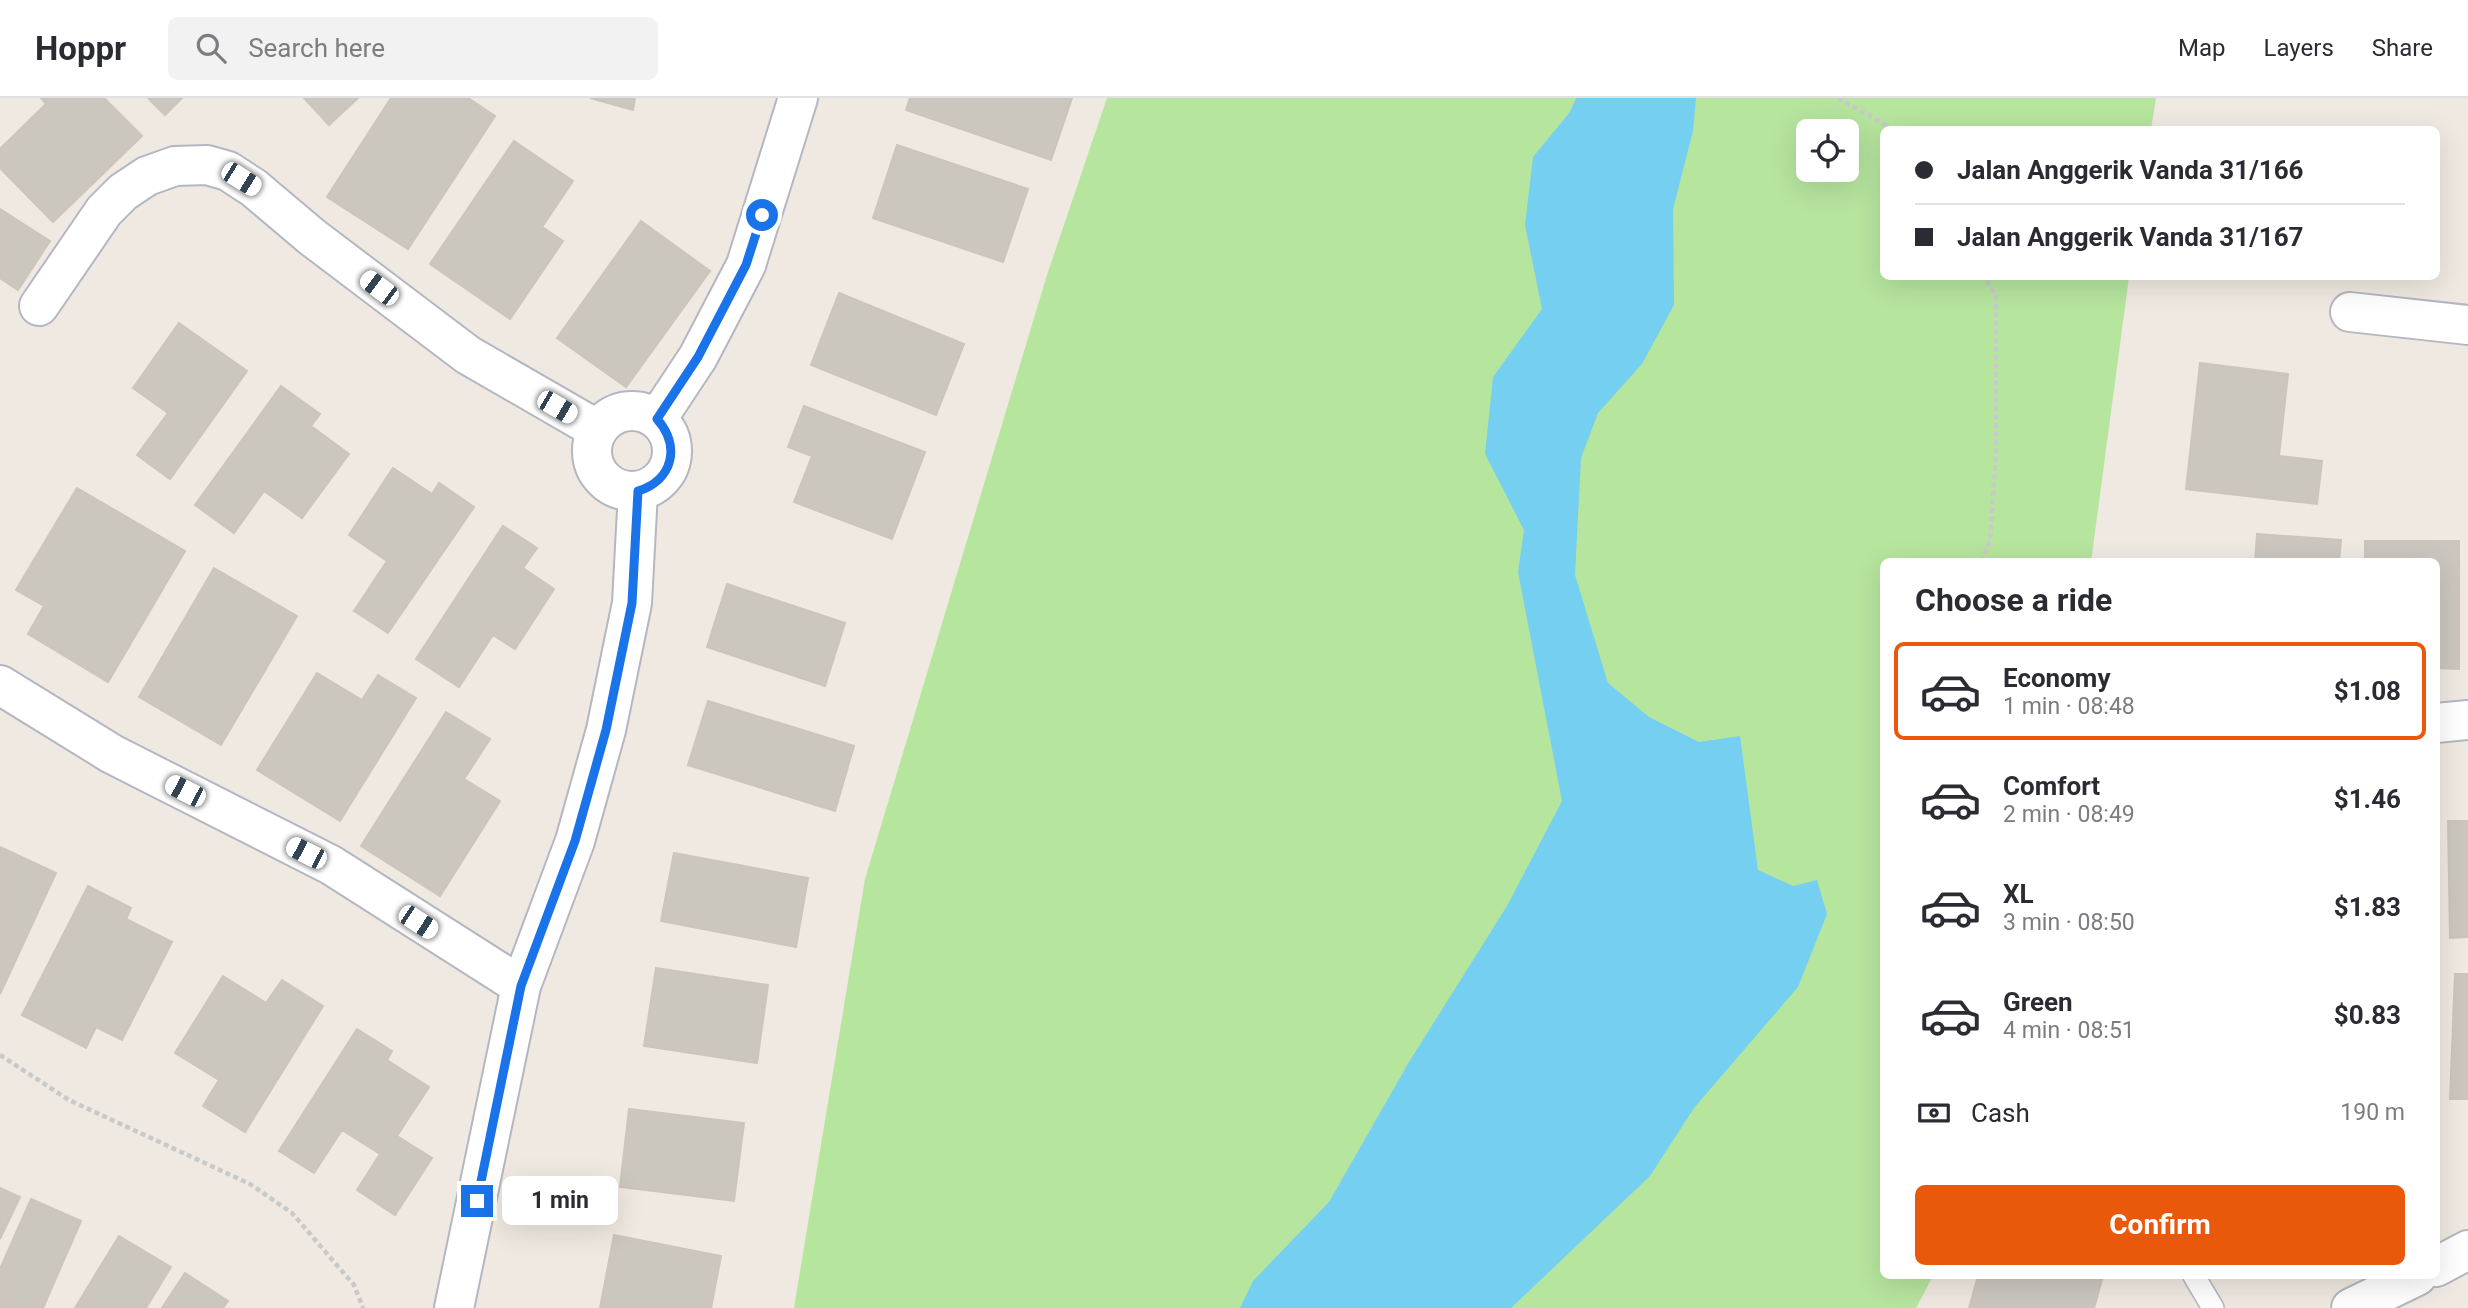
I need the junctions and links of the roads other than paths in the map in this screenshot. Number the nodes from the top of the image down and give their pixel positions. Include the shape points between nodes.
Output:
1 (797, 98) edge
2 (39, 306) dead end
3 (2350, 312) dead end
4 (2468, 325) edge
5 (657, 419) junction
6 (598, 430) junction
7 (638, 491) junction
8 (0, 685) edge
9 (2468, 720) edge
10 (2440, 723) edge
11 (521, 986) junction
12 (2468, 1250) edge
13 (2440, 1265) edge
14 (2196, 1279) edge
15 (2411, 1279) edge
16 (454, 1308) edge
17 (2213, 1308) edge
18 (2351, 1308) edge

1 - 5 street via 746,265 698,357
2 - 6 street via 104,211 123,192 147,176 175,166 206,165 228,171 254,188 468,355
3 - 4 street
5 - 6 street via 645,413 619,413
5 - 7 street via 671,442 669,467 651,486
6 - 7 street via 592,455 603,478 613,486
7 - 11 street via 632,603 606,730 575,841
8 - 11 street via 112,754 331,865
9 - 10 street
11 - 16 street
12 - 13 street
14 - 17 lane
15 - 18 street

